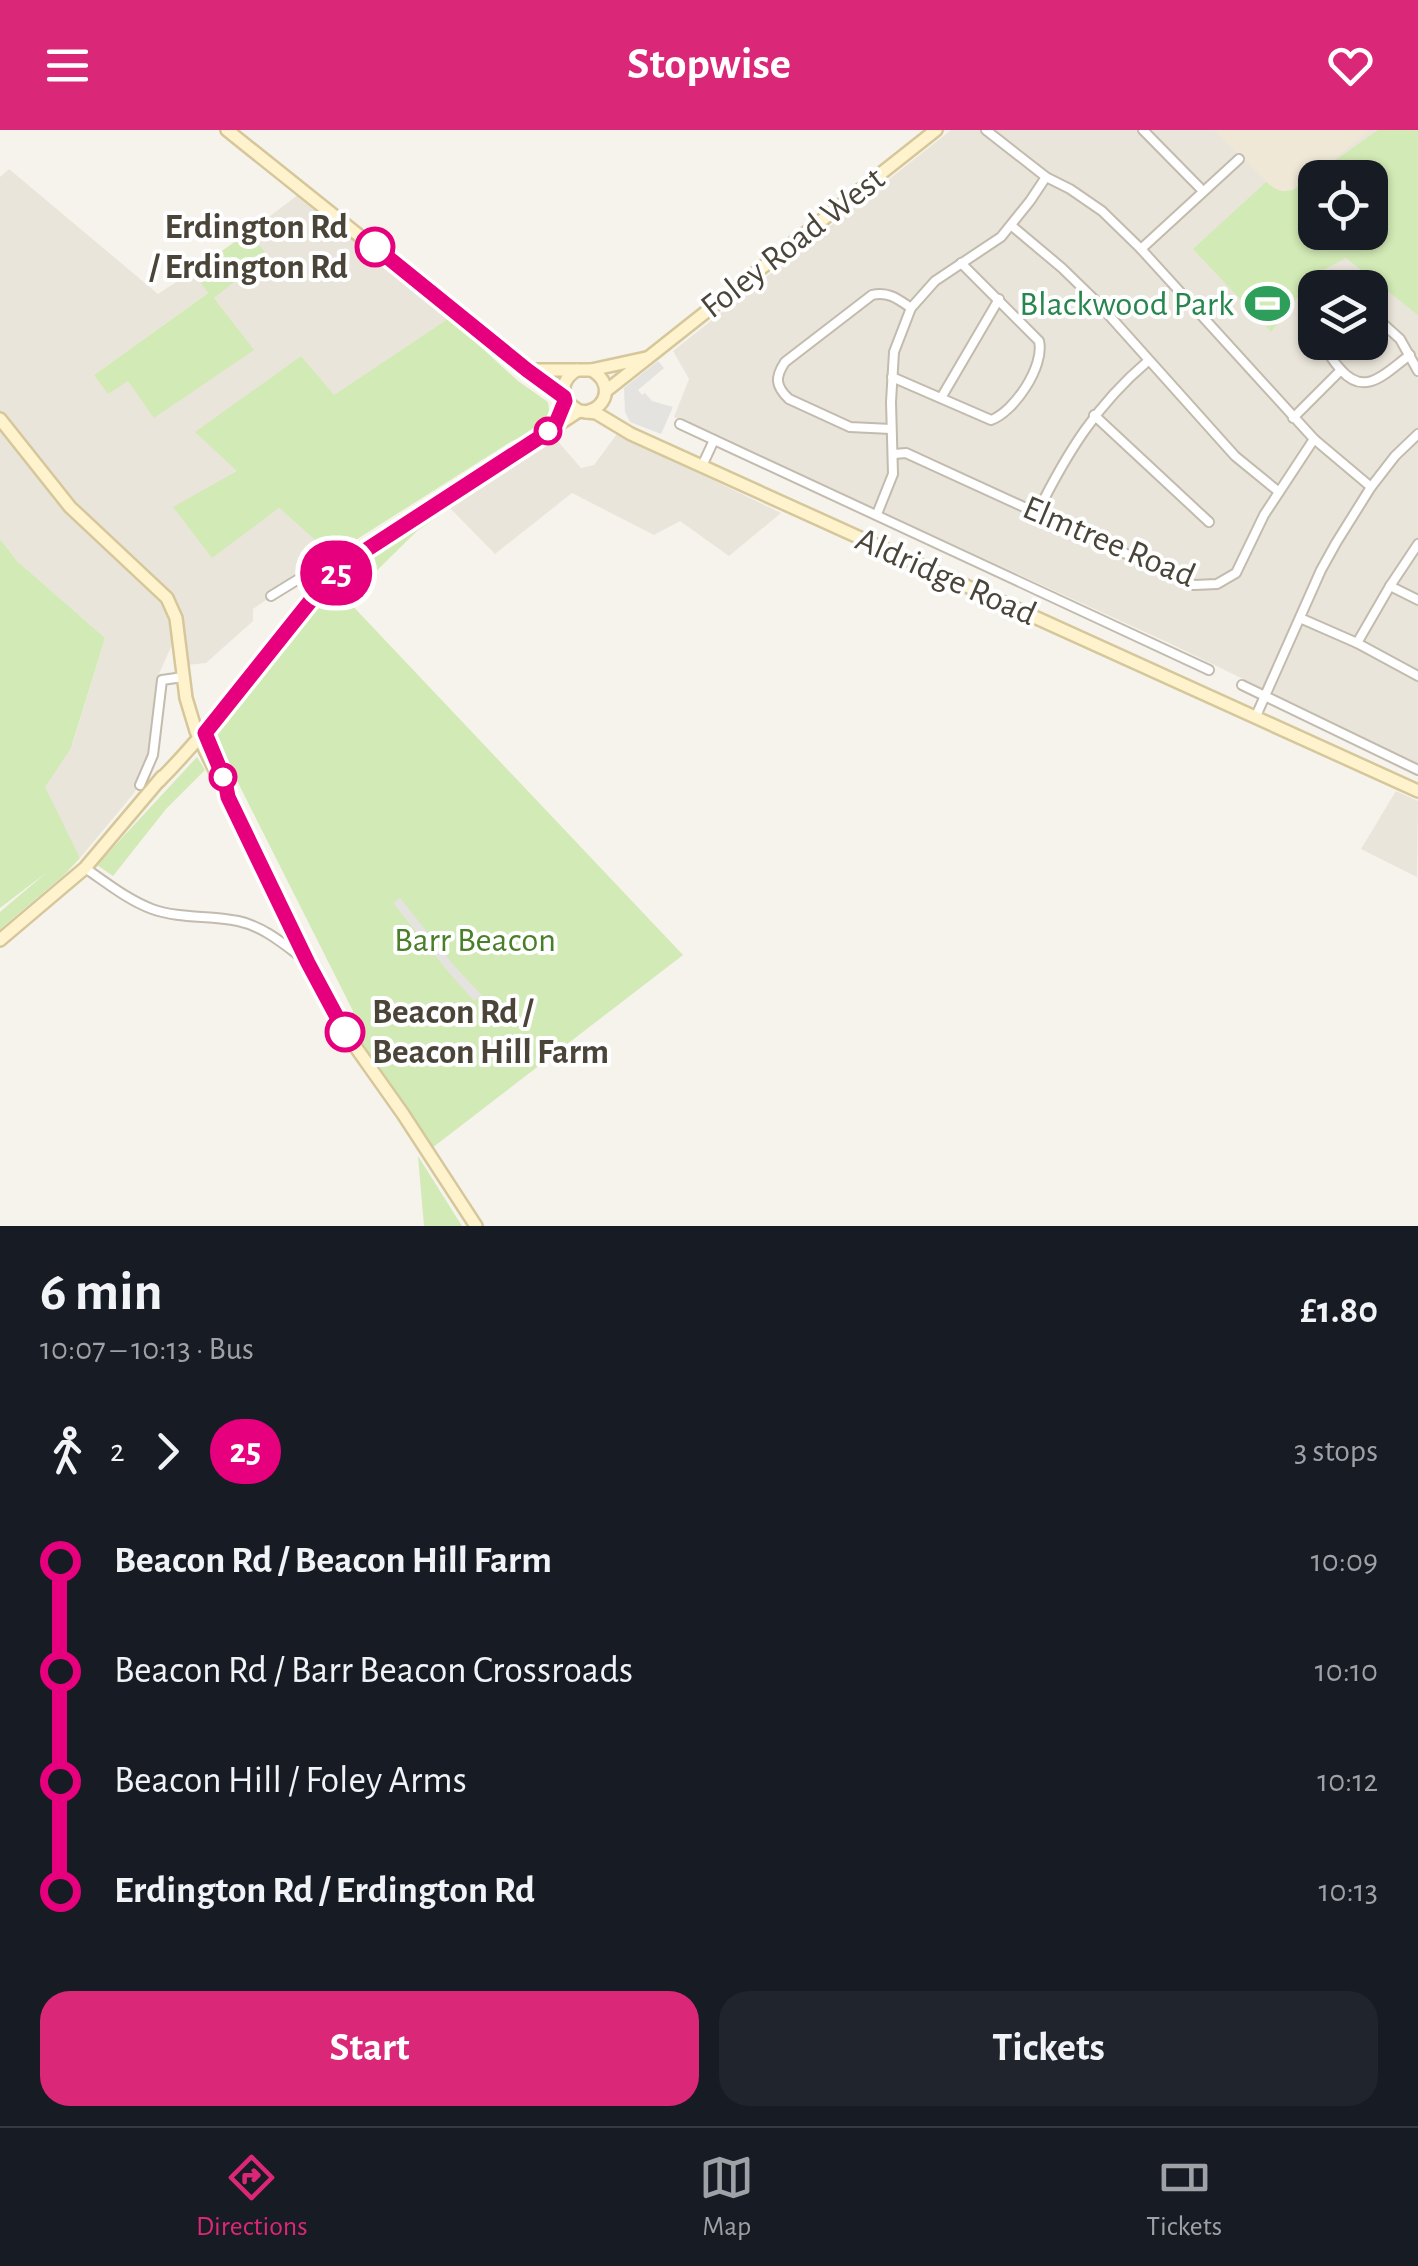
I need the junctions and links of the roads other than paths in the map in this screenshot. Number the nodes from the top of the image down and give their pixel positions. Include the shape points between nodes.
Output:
1 (227, 130) edge
2 (936, 130) edge
3 (986, 130) edge
4 (1143, 130) edge
5 (1239, 159) dead end
6 (1046, 177) junction
7 (1202, 192) junction
8 (1012, 226) junction
9 (1140, 249) junction
10 (961, 263) junction
11 (999, 299) junction
12 (911, 308) junction
13 (1388, 328) edge
14 (1410, 355) junction
15 (651, 356) junction
16 (1333, 360) edge
17 (1148, 361) junction
18 (527, 370) junction
19 (584, 370) junction
20 (1341, 370) junction
21 (1418, 371) edge
22 (892, 376) junction
23 (605, 395) junction
24 (942, 398) junction
25 (564, 399) junction
26 (582, 411) junction
27 (1094, 415) junction
28 (1293, 418) junction
29 (0, 419) edge
30 (614, 423) junction
31 (680, 424) dead end
32 (554, 428) junction
33 (891, 429) junction
34 (1418, 434) edge
35 (714, 440) junction
36 (1314, 440) junction
37 (894, 454) junction
38 (702, 466) junction
39 (1371, 487) junction
40 (1279, 492) junction
41 (1037, 512) junction
42 (877, 514) junction
43 (1209, 522) dead end
44 (1418, 544) edge
45 (346, 563) junction
46 (1390, 586) junction
47 (271, 596) dead end
48 (1418, 600) edge
49 (1300, 618) junction
50 (1357, 643) junction
51 (1418, 676) edge
52 (183, 677) junction
53 (1242, 685) dead end
54 (1191, 688) junction
55 (1266, 696) junction
56 (1256, 716) junction
57 (200, 732) junction
58 (1418, 770) edge
59 (140, 785) dead end
60 (1418, 792) edge
61 (85, 868) junction
62 (0, 940) edge
63 (308, 963) junction
64 (476, 1226) edge

1 - 18 main road
2 - 15 main road, Foley Road West
3 - 6 street
4 - 7 street
5 - 7 street
6 - 8 street
6 - 9 street via 1102,211
7 - 9 street
8 - 10 street
8 - 17 street via 1074,280
9 - 28 street
10 - 11 street
10 - 12 street
11 - 24 street
11 - 24 street via 1039,342 1040,360 1002,416 990,420
12 - 22 street
12 - 33 street via 872,294 778,373 788,399 850,427
13 - 14 street
14 - 20 street via 1372,382 1360,384
14 - 21 street
15 - 19 main road, Foley Road West
15 - 23 main road, Foley Road West
16 - 20 street
17 - 27 street
17 - 40 street via 1234,456
18 - 19 main road, Foley Road West
18 - 25 main road
19 - 23 main road via 604,380
19 - 25 main road via 565,381
20 - 28 street
22 - 24 street
22 - 33 street
23 - 26 main road via 595,409
23 - 30 main road
25 - 26 main road
25 - 32 main road
26 - 30 main road, Aldridge Road
26 - 32 main road
27 - 41 street
27 - 43 street
28 - 36 street
29 - 52 main road via 70,507 167,598
30 - 38 main road, Aldridge Road
31 - 35 street, Aldridge Road
32 - 45 main road
33 - 37 street
34 - 39 street
35 - 38 street
35 - 42 street, Aldridge Road
36 - 39 street
36 - 40 street, Elmtree Road
37 - 41 street, Elmtree Road via 906,452
37 - 42 street
38 - 54 main road, Aldridge Road
39 - 49 street
40 - 41 street, Elmtree Road via 1236,573 1206,585
42 - 54 street, Aldridge Road via 1204,668
44 - 46 street
45 - 47 street via 330,558
45 - 57 main road
46 - 48 street
46 - 50 street
49 - 50 street
49 - 55 street
50 - 51 street
52 - 57 main road
52 - 59 street via 162,680 153,755
53 - 55 street
54 - 56 main road, Aldridge Road
55 - 56 street
55 - 58 street
56 - 60 main road, Aldridge Road
57 - 61 main road
57 - 63 main road
61 - 62 main road
61 - 63 street via 150,908 252,926
63 - 64 main road via 361,1057

